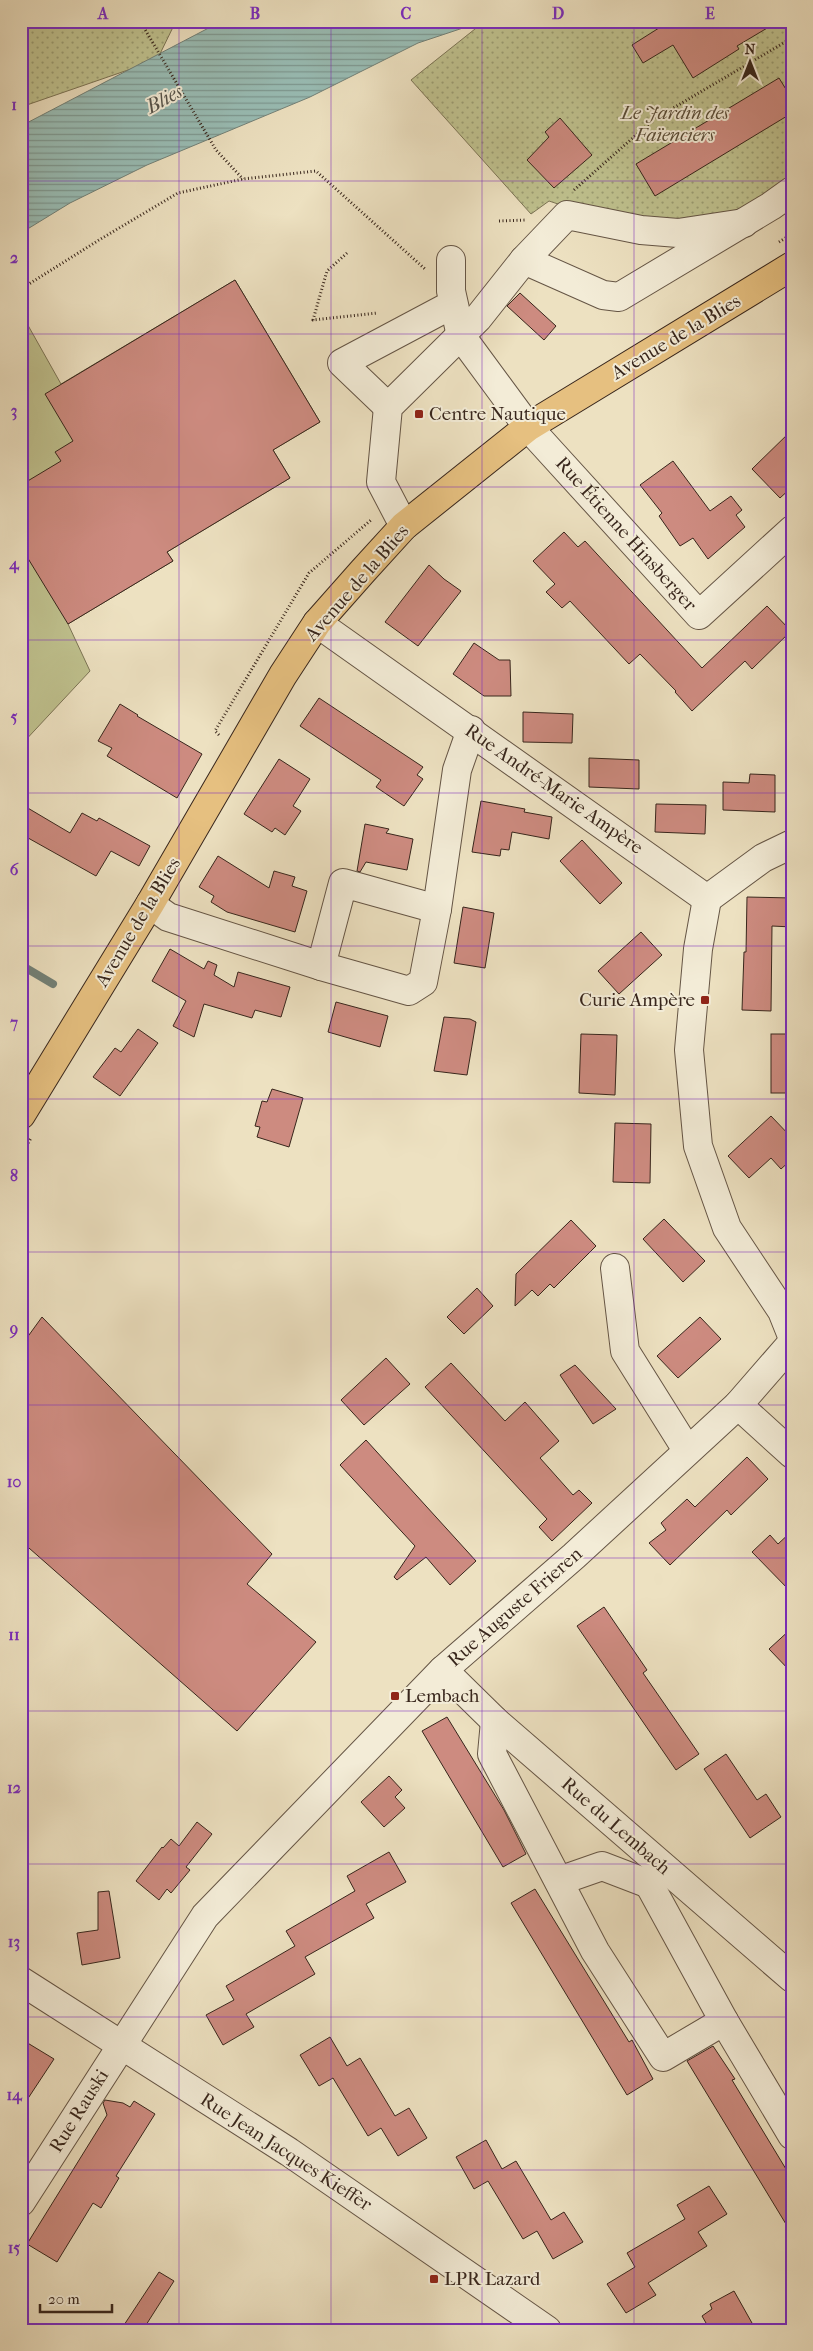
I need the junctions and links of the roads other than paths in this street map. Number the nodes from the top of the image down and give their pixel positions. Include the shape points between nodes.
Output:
1 (792, 191) edge
2 (744, 223) junction
3 (451, 260) dead end
4 (524, 260) junction
5 (792, 266) edge
6 (452, 298) junction
7 (461, 336) junction
8 (388, 407) junction
9 (528, 427) junction
10 (404, 526) junction
11 (792, 530) edge
12 (317, 623) junction
13 (471, 730) junction
14 (792, 844) edge
15 (707, 899) junction
16 (150, 904) junction
17 (437, 909) junction
18 (321, 966) junction
19 (21, 1115) edge
20 (615, 1268) dead end
21 (792, 1336) edge
22 (792, 1343) edge
23 (738, 1405) junction
24 (687, 1450) junction
25 (792, 1454) edge
26 (443, 1670) junction
27 (495, 1721) junction
28 (657, 1876) junction
29 (559, 1880) junction
30 (792, 1978) edge
31 (21, 1980) edge
32 (724, 2021) junction
33 (120, 2045) junction
34 (792, 2135) edge
35 (21, 2202) edge
36 (547, 2330) edge

1 - 2 street
2 - 4 street via 678,233 641,230 567,215
2 - 4 street via 619,297 603,295
3 - 6 street
4 - 7 street
5 - 9 main road, Avenue de la Blies
6 - 7 street
6 - 8 street via 342,363
7 - 8 street
7 - 9 street
8 - 10 street via 381,482
9 - 10 main road, Avenue de la Blies
9 - 11 street, Rue Étienne Hinsberger via 699,615
10 - 12 main road, Avenue de la Blies
12 - 13 street, Rue André-Marie Ampère
12 - 16 main road, Avenue de la Blies via 283,675
13 - 15 street, Rue André-Marie Ampère
13 - 17 street via 457,770
14 - 15 street via 763,858
15 - 21 street via 698,949 689,1050 698,1146 727,1228 782,1311
16 - 18 street via 168,917
16 - 19 main road, Avenue de la Blies
17 - 18 street via 423,982 408,991
17 - 18 street via 343,883
20 - 24 street via 625,1351
22 - 23 street, Rue Auguste Frieren
23 - 24 street, Rue Auguste Frieren
23 - 25 street
24 - 26 street, Rue Auguste Frieren via 574,1556
26 - 27 street, Rue du Lembach
26 - 33 street, Rue Auguste Frieren via 205,1916
27 - 28 street, Rue du Lembach
27 - 29 street via 492,1754
28 - 29 street via 602,1866
28 - 30 street, Rue du Lembach
28 - 32 street
29 - 32 street via 595,1951 663,2056
31 - 33 street, Rue Jean Jacques Kieffer
32 - 34 street
33 - 35 street, Rue Rauski
33 - 36 street, Rue Jean Jacques Kieffer via 289,2152

